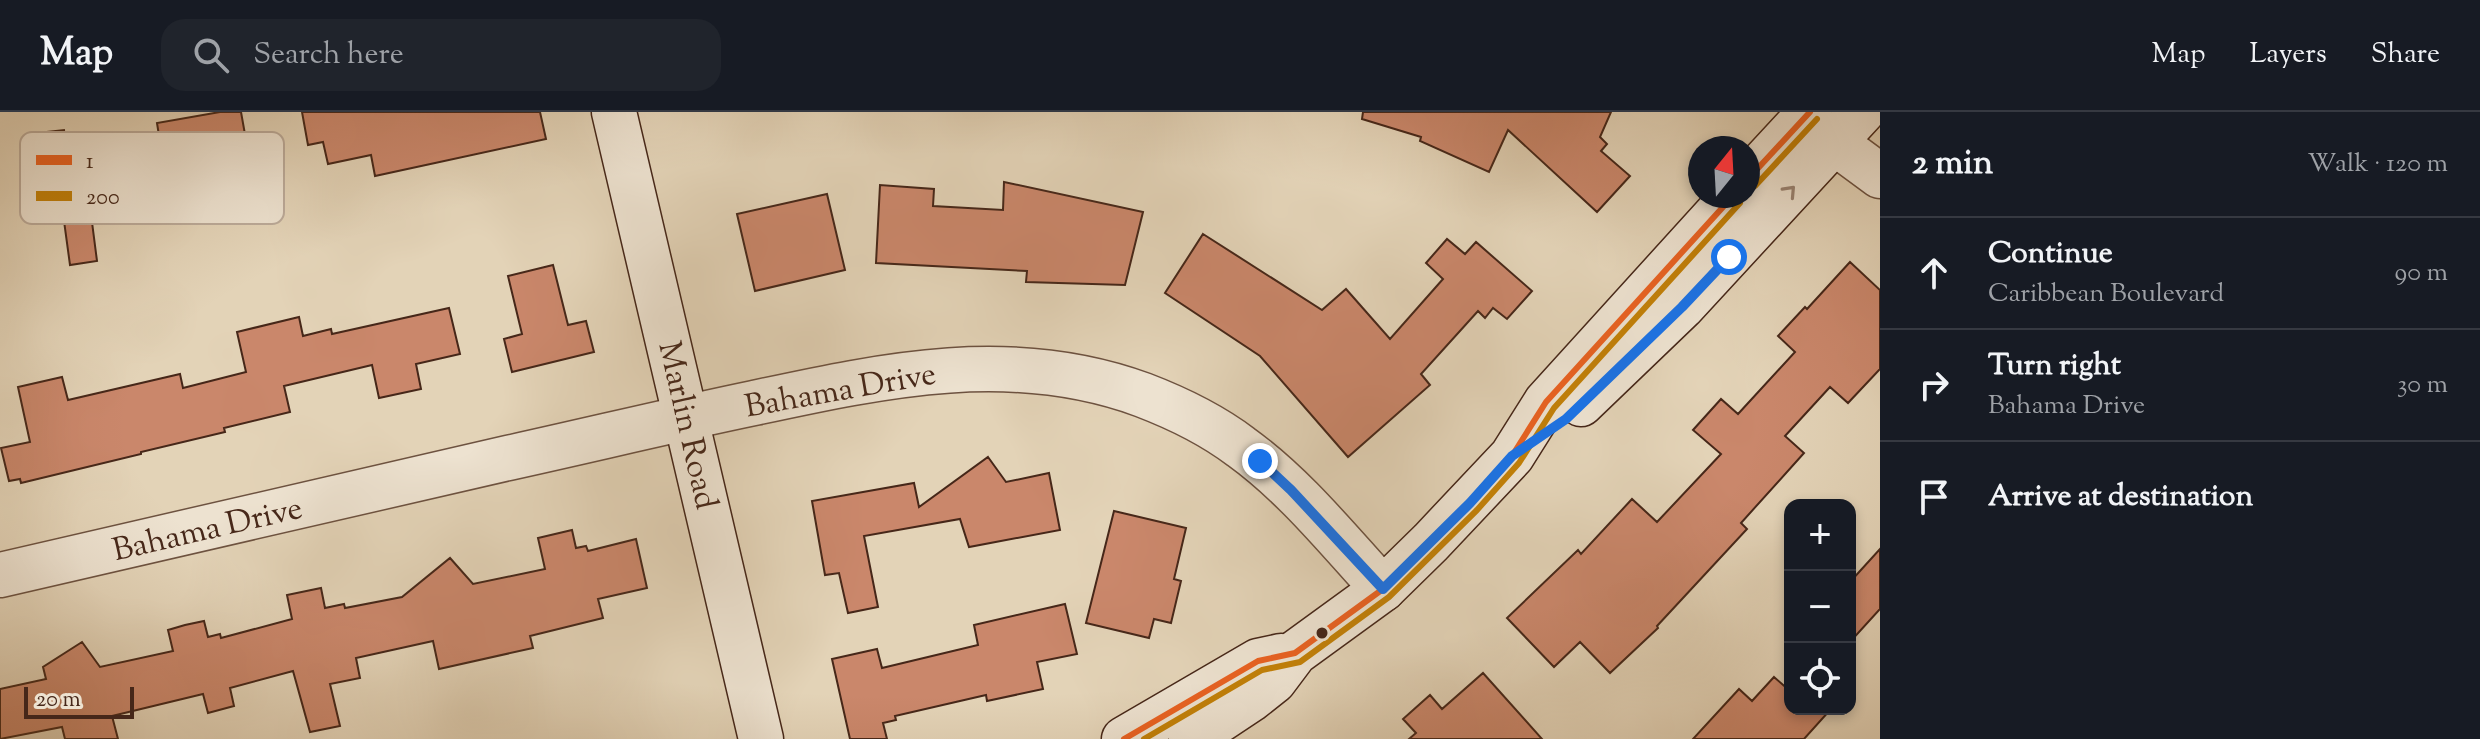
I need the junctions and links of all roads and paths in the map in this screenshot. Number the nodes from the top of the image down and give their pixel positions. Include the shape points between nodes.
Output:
1 (614, 112) edge
2 (1820, 120) edge
3 (1760, 169) edge
4 (1880, 176) edge
5 (1722, 208) edge
6 (687, 417) junction
7 (1512, 456) junction
8 (0, 575) edge
9 (1383, 589) junction
10 (1295, 653) junction
11 (761, 739) edge
12 (1124, 739) edge
13 (1191, 739) edge

1 - 6 street, Marlin Road
2 - 3 street
2 - 4 street
7 -> 2 street via 1566,419 1682,307
5 - 7 street via 1546,402
6 - 8 street, Bahama Drive
6 - 9 street, Bahama Drive via 883,376 1006,369 1093,380 1145,396 1240,445 1291,490
6 - 11 street, Marlin Road
7 - 9 street
9 - 10 street
10 - 12 street via 1258,661
10 - 13 street via 1274,681

